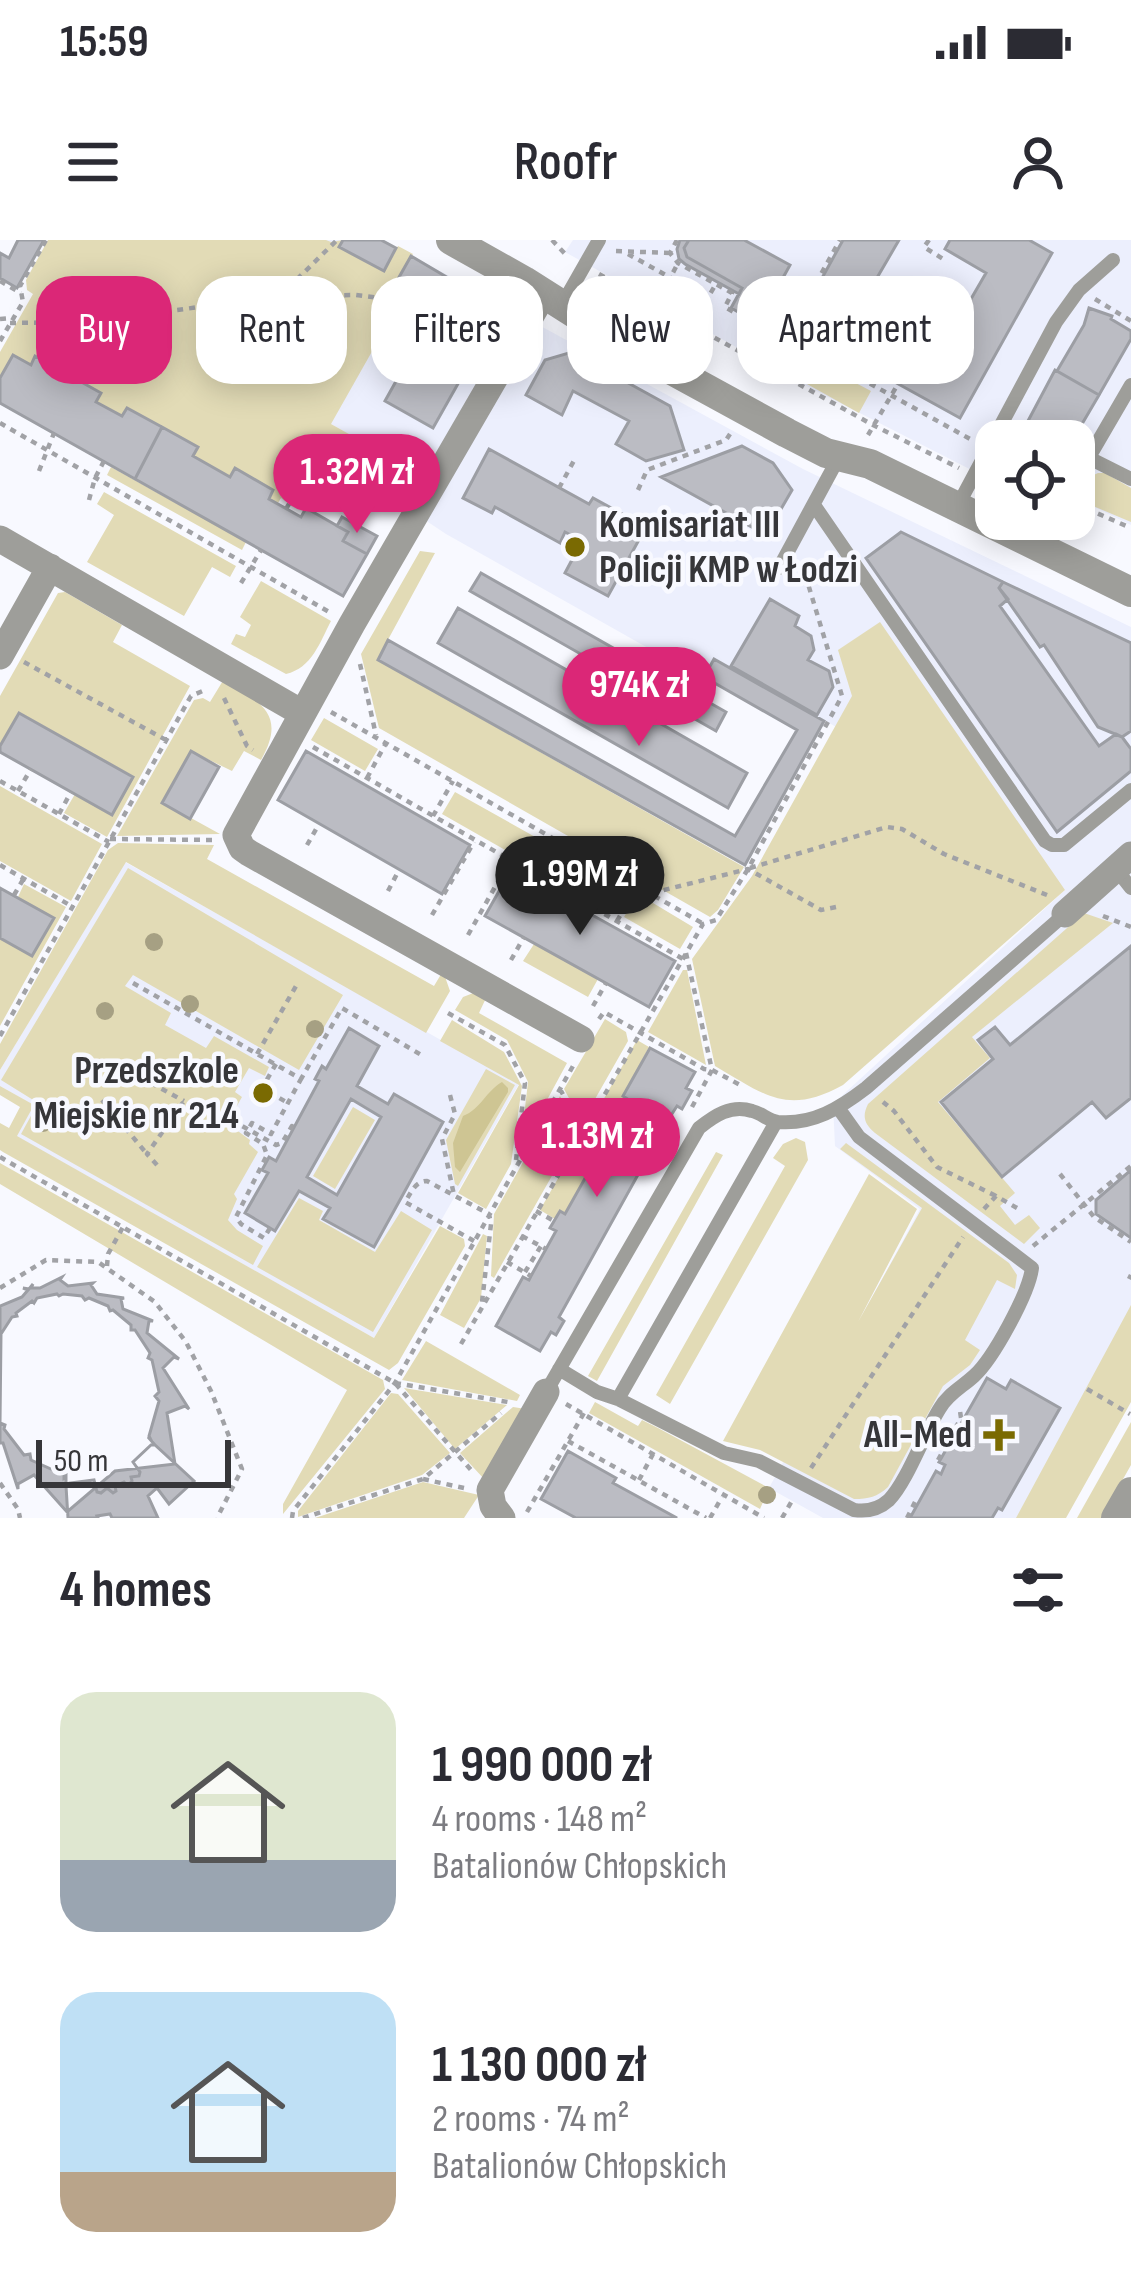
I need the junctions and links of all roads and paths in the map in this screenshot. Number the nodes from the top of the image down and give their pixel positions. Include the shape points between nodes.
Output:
1 (46, 240) edge
2 (338, 240) edge
3 (451, 240) edge
4 (553, 240) edge
5 (599, 240) edge
6 (677, 240) edge
7 (840, 240) edge
8 (928, 240) edge
9 (612, 251) dead end
10 (624, 251) junction
11 (670, 253) junction
12 (943, 259) dead end
13 (1113, 260) dead end
14 (605, 263) dead end
15 (678, 263) junction
16 (591, 270) junction
17 (301, 276) edge
18 (592, 276) edge
19 (602, 276) edge
20 (668, 276) edge
21 (672, 276) edge
22 (820, 276) edge
23 (0, 281) edge
24 (716, 284) junction
25 (713, 289) edge
26 (1079, 290) junction
27 (21, 293) junction
28 (553, 299) junction
29 (196, 307) edge
30 (737, 314) edge
31 (0, 319) edge
32 (12, 321) junction
33 (1131, 321) edge
34 (0, 341) edge
35 (797, 384) edge
36 (871, 384) edge
37 (898, 384) dead end
38 (1131, 385) edge
39 (890, 394) junction
40 (1004, 420) edge
41 (0, 423) edge
42 (735, 424) dead end
43 (873, 425) junction
44 (54, 433) dead end
45 (975, 442) edge
46 (1095, 448) edge
47 (45, 449) junction
48 (851, 451) junction
49 (576, 457) dead end
50 (104, 461) dead end
51 (1095, 461) edge
52 (312, 465) dead end
53 (39, 471) dead end
54 (974, 475) joint
55 (95, 478) junction
56 (1131, 479) edge
57 (559, 488) dead end
58 (638, 490) dead end
59 (89, 500) dead end
60 (814, 506) junction
61 (957, 507) junction
62 (286, 508) dead end
63 (975, 512) edge
64 (1095, 512) edge
65 (1131, 527) edge
66 (0, 539) edge
67 (1056, 540) edge
68 (795, 541) junction
69 (261, 550) dead end
70 (50, 567) junction
71 (251, 567) junction
72 (779, 568) dead end
73 (241, 583) dead end
74 (1131, 592) edge
75 (352, 624) junction
76 (357, 653) dead end
77 (8, 657) edge
78 (214, 672) junction
79 (306, 706) junction
80 (377, 738) junction
81 (166, 740) junction
82 (306, 742) dead end
83 (386, 743) junction
84 (274, 763) junction
85 (31, 769) dead end
86 (367, 778) junction
87 (0, 781) edge
88 (453, 782) junction
89 (1131, 790) edge
90 (18, 791) junction
91 (71, 792) dead end
92 (59, 814) junction
93 (433, 816) junction
94 (319, 824) dead end
95 (236, 835) junction
96 (475, 840) junction
97 (110, 841) junction
98 (307, 845) dead end
99 (569, 848) junction
100 (510, 860) junction
101 (0, 865) edge
102 (748, 869) junction
103 (399, 870) dead end
104 (1126, 871) edge
105 (23, 878) junction
106 (549, 882) junction
107 (637, 886) junction
108 (388, 890) dead end
109 (651, 894) junction
110 (14, 896) dead end
111 (74, 907) junction
112 (836, 907) dead end
113 (1062, 907) junction
114 (432, 915) dead end
115 (617, 922) junction
116 (703, 924) junction
117 (468, 935) dead end
118 (524, 938) dead end
119 (685, 956) junction
120 (511, 960) dead end
121 (133, 983) dead end
122 (606, 983) dead end
123 (296, 986) dead end
124 (592, 1006) dead end
125 (448, 1013) dead end
126 (0, 1015) edge
127 (9, 1020) junction
128 (639, 1033) junction
129 (0, 1036) edge
130 (584, 1041) junction
131 (257, 1054) junction
132 (423, 1056) dead end
133 (275, 1064) junction
134 (712, 1070) junction
135 (302, 1079) junction
136 (151, 1083) dead end
137 (866, 1088) junction
138 (560, 1089) junction
139 (450, 1095) dead end
140 (759, 1096) dead end
141 (102, 1100) dead end
142 (184, 1101) junction
143 (288, 1103) junction
144 (839, 1109) junction
145 (776, 1122) junction
146 (294, 1128) dead end
147 (248, 1129) junction
148 (582, 1132) junction
149 (603, 1147) dead end
150 (148, 1154) junction
151 (0, 1157) edge
152 (157, 1165) dead end
153 (1131, 1166) edge
154 (515, 1167) junction
155 (1060, 1174) dead end
156 (454, 1195) junction
157 (996, 1196) junction
158 (1084, 1204) junction
159 (988, 1205) dead end
160 (1018, 1208) dead end
161 (536, 1211) junction
162 (489, 1214) junction
163 (554, 1221) dead end
164 (973, 1223) junction
165 (123, 1228) junction
166 (270, 1228) dead end
167 (522, 1236) junction
168 (474, 1241) junction
169 (1131, 1242) edge
170 (1019, 1258) junction
171 (508, 1262) junction
172 (107, 1269) junction
173 (0, 1288) edge
174 (482, 1307) junction
175 (460, 1344) dead end
176 (552, 1380) junction
177 (395, 1383) junction
178 (1087, 1389) dead end
179 (597, 1392) junction
180 (618, 1399) junction
181 (583, 1414) junction
182 (1130, 1414) edge
183 (568, 1441) junction
184 (455, 1453) junction
185 (653, 1454) junction
186 (423, 1479) junction
187 (639, 1480) junction
188 (0, 1483) edge
189 (802, 1483) junction
190 (490, 1490) junction
191 (1131, 1492) edge
192 (723, 1494) junction
193 (524, 1517) edge
194 (20, 1518) edge
195 (217, 1518) edge
196 (292, 1518) edge
197 (303, 1518) edge
198 (502, 1518) edge
199 (708, 1518) edge
200 (764, 1518) edge
201 (782, 1518) edge
202 (1116, 1518) edge

1 - 27 path
2 - 17 path
3 - 28 street
4 - 16 path
5 - 16 lane
6 - 11 path
7 - 22 path
8 - 12 path via 924,247
9 - 10 path
10 - 11 path
10 - 20 path
11 - 15 path
13 - 26 lane
14 - 16 path
15 - 21 path
15 - 24 path
16 - 18 path
16 - 19 path
16 - 28 lane
23 - 27 path
24 - 25 path
24 - 30 path via 732,292 724,307
26 - 33 path
26 - 40 lane
27 - 32 path
28 - 48 street via 826,453
28 - 75 street
29 - 32 path via 89,322
31 - 32 path
32 - 34 path
35 - 43 path
36 - 39 path
37 - 39 path
38 - 46 lane
39 - 43 path
39 - 45 path
41 - 47 path
42 - 58 path via 726,440 647,470
43 - 48 path
43 - 54 path
44 - 47 path
47 - 53 path
47 - 55 path
48 - 60 lane
48 - 61 street
49 - 57 path
50 - 55 path
51 - 56 lane
52 - 62 path
54 - 61 lane
55 - 59 path
55 - 71 path
60 - 68 lane
60 - 89 lane via 1045,841 1064,845
61 - 63 street
64 - 65 path
66 - 70 street
67 - 74 street
68 - 72 lane
68 - 102 path via 842,696
69 - 71 path
70 - 77 street
70 - 78 street
71 - 73 path
71 - 75 path
75 - 79 street
76 - 80 path
77 - 81 path
78 - 79 street
78 - 81 path
78 - 84 path via 247,746
79 - 80 path
79 - 84 street
80 - 83 path
81 - 97 path
82 - 86 path
83 - 86 path
83 - 88 path
84 - 95 street
85 - 90 path
86 - 93 path
87 - 90 path
88 - 93 path
88 - 99 path
90 - 92 path
91 - 92 path
92 - 97 path
93 - 96 path
94 - 98 path
95 - 97 path
95 - 130 street via 249,854
96 - 100 path
96 - 114 path
97 - 111 path
99 - 106 path
99 - 107 path
100 - 106 path
100 - 117 path
101 - 105 path
102 - 109 path
102 - 112 path via 821,910
102 - 113 path via 887,826
102 - 116 path via 716,920
103 - 108 path
104 - 113 street
105 - 110 path
105 - 111 path
106 - 115 path
107 - 109 path
107 - 115 path
109 - 116 path
111 - 127 path
113 - 137 lane
115 - 119 path
116 - 119 path
118 - 120 path
119 - 128 path
119 - 134 path
121 - 131 path
122 - 124 path
123 - 131 path
125 - 154 path via 505,1045 525,1083
126 - 127 path
127 - 129 path
128 - 130 path via 604,1012
128 - 134 path
128 - 148 path
130 - 138 path
131 - 133 path
132 - 135 path via 341,1008
133 - 135 path
133 - 143 path via 262,1088
134 - 140 path
135 - 143 path
136 - 142 path
137 - 144 lane
137 - 157 path via 938,1167
138 - 148 path
138 - 154 path
139 - 156 path via 455,1114 442,1139
141 - 150 path
142 - 147 path
142 - 150 path
143 - 147 path via 271,1134 252,1123
144 - 145 lane
144 - 164 lane via 859,1137
145 - 176 lane via 729,1110 699,1128
145 - 180 lane
146 - 147 path via 278,1145
147 - 166 path via 267,1155 236,1217 264,1238
148 - 149 path
148 - 161 path
150 - 152 path
151 - 165 path
153 - 158 path
154 - 162 path
155 - 158 path
156 - 162 path
156 - 168 path via 422,1181 405,1202
157 - 159 path
157 - 160 path
158 - 169 path
158 - 170 path
161 - 163 path
161 - 167 path
162 - 168 path
162 - 174 path
164 - 170 lane
164 - 189 path
165 - 172 path
165 - 177 path
167 - 171 path
167 - 171 path via 543,1247 528,1274
168 - 177 path
170 - 189 lane via 1032,1268 1028,1288 983,1366 943,1403 886,1503 854,1510
171 - 174 path
172 - 173 path via 46,1260
172 - 195 path via 155,1302 211,1391 242,1469
174 - 175 path
176 - 179 lane
176 - 181 path
176 - 190 street
177 - 184 path
177 - 184 path via 513,1403
177 - 196 path
178 - 182 path
179 - 180 lane
179 - 181 path
180 - 189 lane
181 - 183 path
181 - 185 path
183 - 187 path
183 - 193 path
184 - 186 path
185 - 187 path
185 - 192 path
186 - 190 path
186 - 197 path
187 - 199 path
188 - 194 path
189 - 201 path
190 - 198 street
191 - 202 street
192 - 199 path
192 - 200 path

